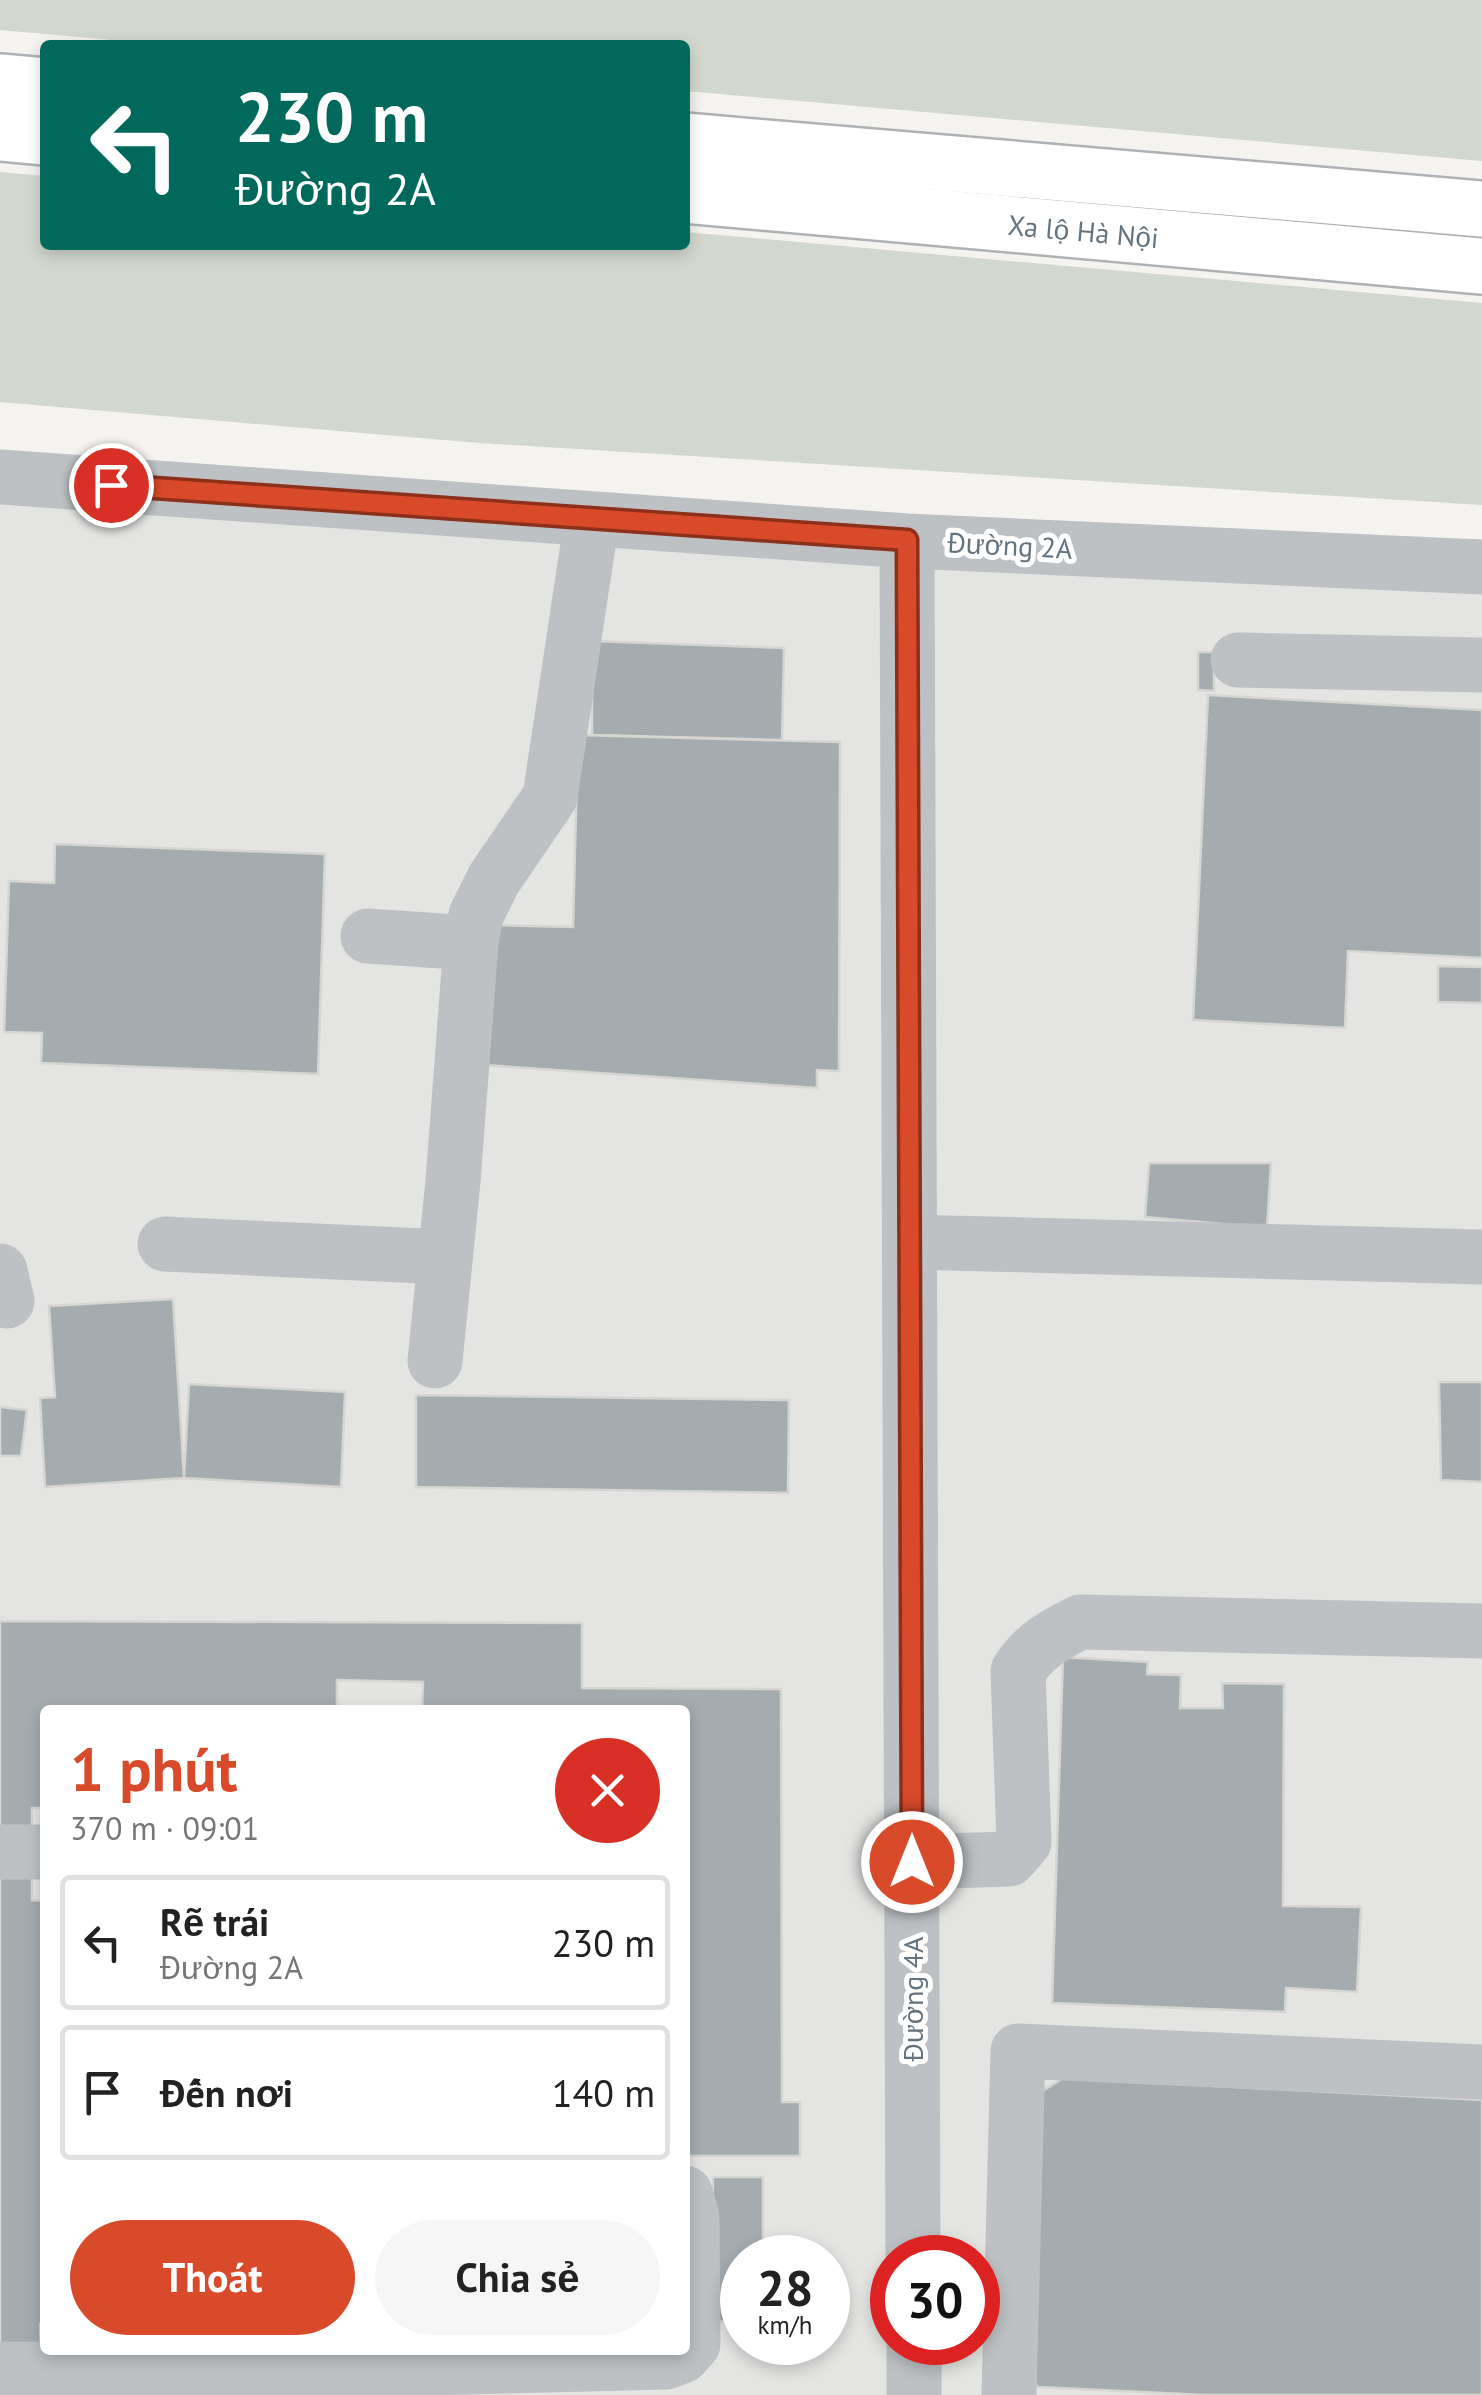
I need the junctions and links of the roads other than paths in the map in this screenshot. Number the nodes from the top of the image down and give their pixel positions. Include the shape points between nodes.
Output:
1 (0, 82) edge
2 (40, 86) edge
3 (0, 134) edge
4 (40, 138) edge
5 (690, 141) edge
6 (690, 194) edge
7 (1482, 209) edge
8 (1482, 266) edge
9 (0, 478) edge
10 (592, 519) junction
11 (907, 540) junction
12 (1482, 567) edge
13 (1238, 660) dead end
14 (1482, 665) edge
15 (368, 936) dead end
16 (470, 943) junction
17 (910, 1242) junction
18 (165, 1244) dead end
19 (444, 1257) junction
20 (1482, 1257) edge
21 (435, 1361) dead end
22 (1482, 1631) edge
23 (0, 1852) edge
24 (40, 1852) edge
25 (912, 1862) junction
26 (1482, 2072) edge
27 (690, 2210) edge
28 (913, 2235) edge
29 (690, 2346) edge
30 (683, 2355) edge
31 (308, 2360) edge
32 (914, 2365) edge
33 (0, 2369) edge
34 (914, 2395) edge
35 (1009, 2395) edge

1 - 2 highway
3 - 4 highway
5 - 7 highway, Xa lộ Hà Nội
6 - 8 highway, Xa lộ Hà Nội
9 - 10 street, Đường 2A
10 - 11 street, Đường 2A
10 - 16 street via 550,797 494,880
11 - 12 street, Đường 2A
11 - 17 street, Đường 4A
13 - 14 street
15 - 16 street
16 - 19 street
17 - 20 street
17 - 25 street, Đường 4A
18 - 19 street
19 - 21 street
22 - 25 street via 1080,1622 1052,1636 1018,1671 1024,1842 1010,1859
23 - 24 street
25 - 28 street, Đường 4A
26 - 35 street via 1018,2051
27 - 29 street
30 - 31 street via 666,2362
31 - 33 street
32 - 34 street

